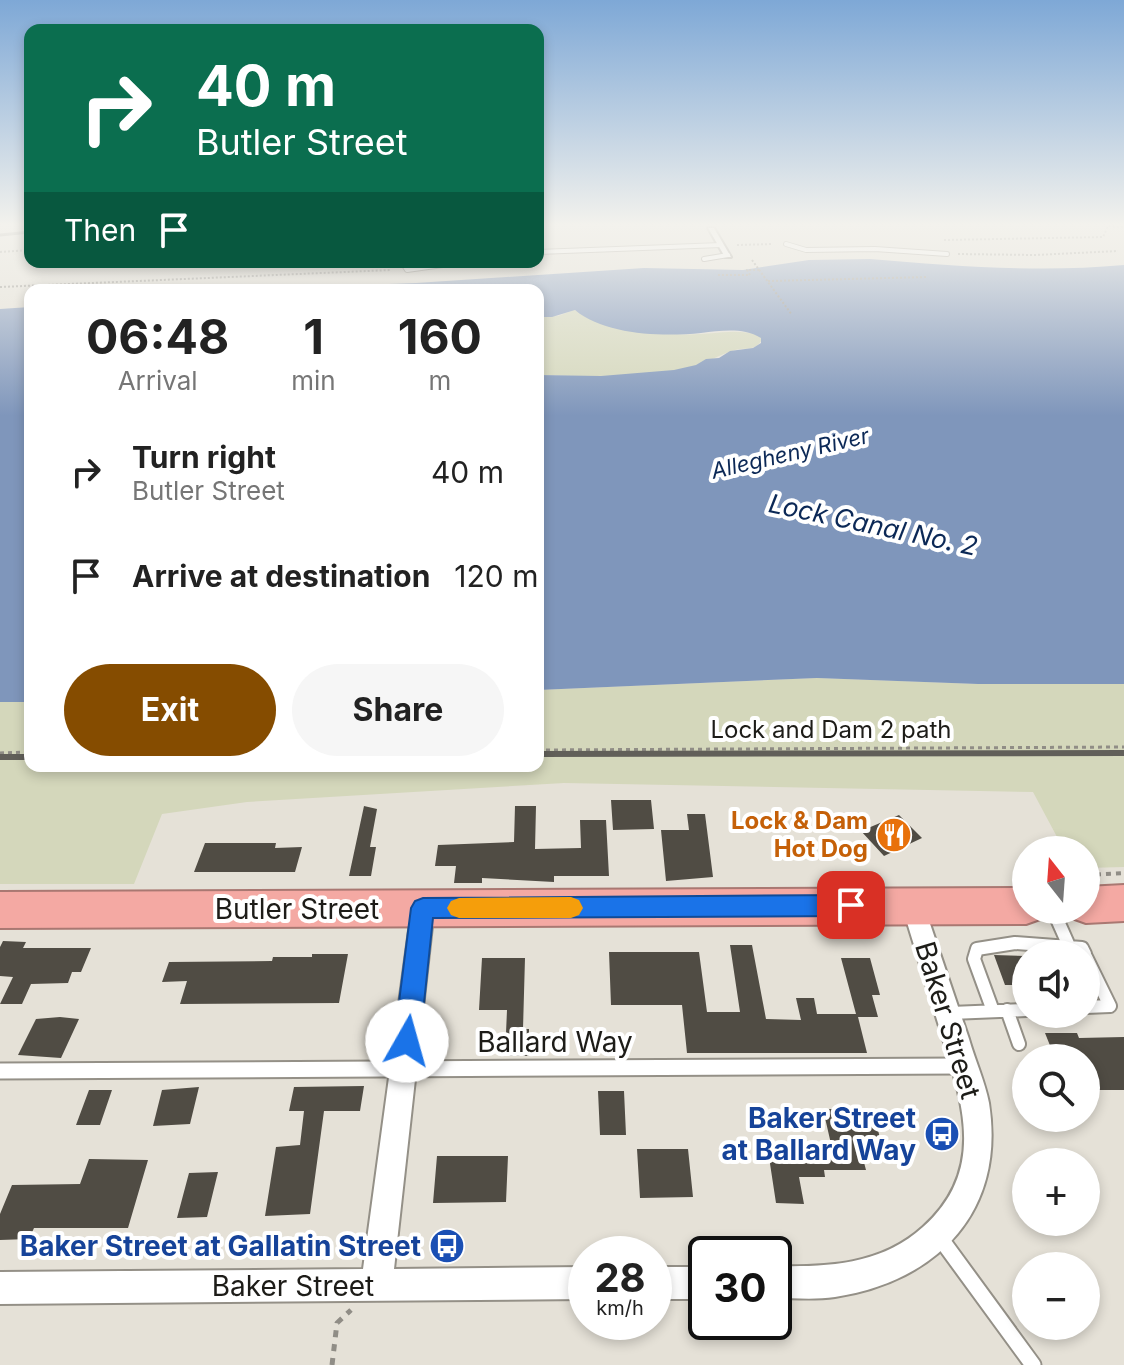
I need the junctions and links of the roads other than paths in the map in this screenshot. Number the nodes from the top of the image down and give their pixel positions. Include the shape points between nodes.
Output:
1 (1100, 893) edge
2 (1124, 903) edge
3 (913, 906) junction
4 (1012, 906) edge
5 (423, 908) junction
6 (0, 910) edge
7 (1012, 949) edge
8 (1100, 986) edge
9 (1100, 1006) edge
10 (1000, 1011) junction
11 (1012, 1011) edge
12 (948, 1013) junction
13 (1019, 1044) dead end
14 (966, 1066) junction
15 (404, 1067) junction
16 (0, 1071) edge
17 (938, 1235) junction
18 (792, 1282) edge
19 (568, 1283) edge
20 (377, 1285) junction
21 (0, 1288) edge
22 (1033, 1365) edge

1 - 2 highway
3 - 4 highway, Butler Street
3 - 5 highway, Butler Street
3 - 12 street, Baker Street
5 - 6 highway, Butler Street
5 - 15 street
7 - 10 lane via 991,944 977,949 974,959
8 - 9 lane via 1110,1006
10 - 11 lane
10 - 12 lane
10 - 13 lane
12 - 14 street, Baker Street
14 - 15 lane, Ballard Way
14 - 17 street, Baker Street via 978,1122 977,1163 957,1215
15 - 16 lane, Ballard Way
15 - 20 street
17 - 18 street, Baker Street via 914,1254 863,1276
17 - 22 lane
19 - 20 street, Baker Street
20 - 21 street, Baker Street

